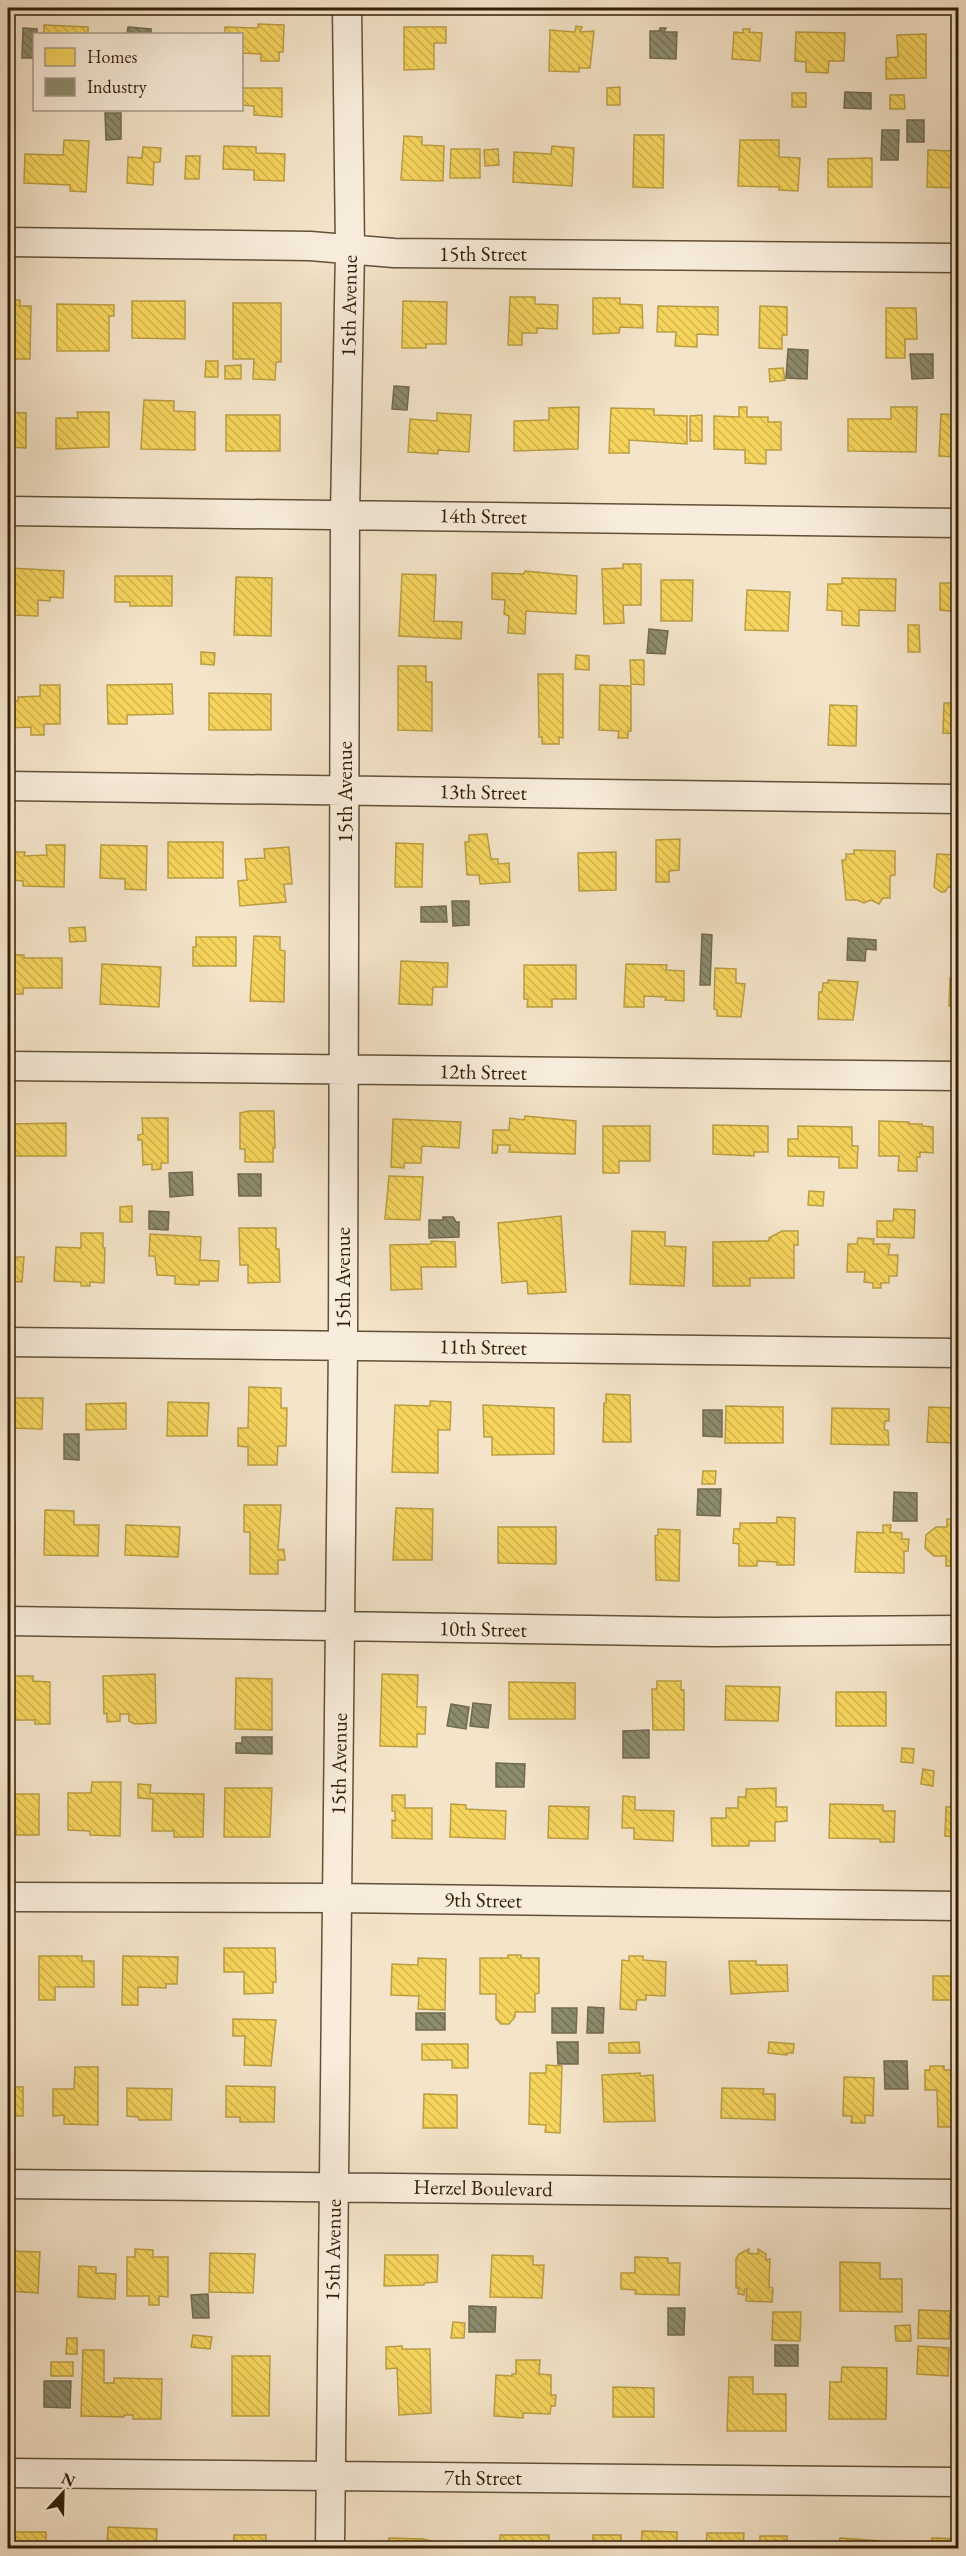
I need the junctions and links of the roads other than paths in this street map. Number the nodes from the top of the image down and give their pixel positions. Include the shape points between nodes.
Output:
1 (347, 8) edge
2 (8, 242) edge
3 (350, 250) junction
4 (958, 258) edge
5 (8, 511) edge
6 (345, 514) junction
7 (958, 523) edge
8 (8, 786) edge
9 (346, 790) junction
10 (958, 799) edge
11 (8, 1066) edge
12 (343, 1071) junction
13 (958, 1076) edge
14 (8, 1342) edge
15 (343, 1345) junction
16 (958, 1353) edge
17 (8, 1622) edge
18 (340, 1628) junction
19 (958, 1630) edge
20 (8, 1897) edge
21 (338, 1898) junction
22 (958, 1906) edge
23 (8, 2184) edge
24 (334, 2186) junction
25 (958, 2194) edge
26 (8, 2473) edge
27 (330, 2477) junction
28 (958, 2482) edge
29 (330, 2548) edge

1 - 3 street, 15th Avenue
2 - 3 street, 15th Street via 310,246
3 - 4 street, 15th Street
3 - 6 street, 15th Avenue
5 - 6 street, 14th Street
6 - 7 street, 14th Street
6 - 9 street, 15th Avenue
8 - 9 street, 13th Street
9 - 10 street, 13th Street
9 - 12 street, 15th Avenue
11 - 12 street, 12th Street
12 - 13 street, 12th Street
12 - 15 street, 15th Avenue
14 - 15 street, 11th Street
15 - 16 street, 11th Street
15 - 18 street, 15th Avenue
17 - 18 street, 10th Street
18 - 19 street, 10th Street
18 - 21 street, 15th Avenue
20 - 21 street, 9th Street
21 - 22 street, 9th Street
21 - 24 street, 15th Avenue
23 - 24 street, Herzel Boulevard
24 - 25 street, Herzel Boulevard
24 - 27 street, 15th Avenue
26 - 27 street, 7th Street
27 - 28 street, 7th Street
27 - 29 street, 15th Avenue

